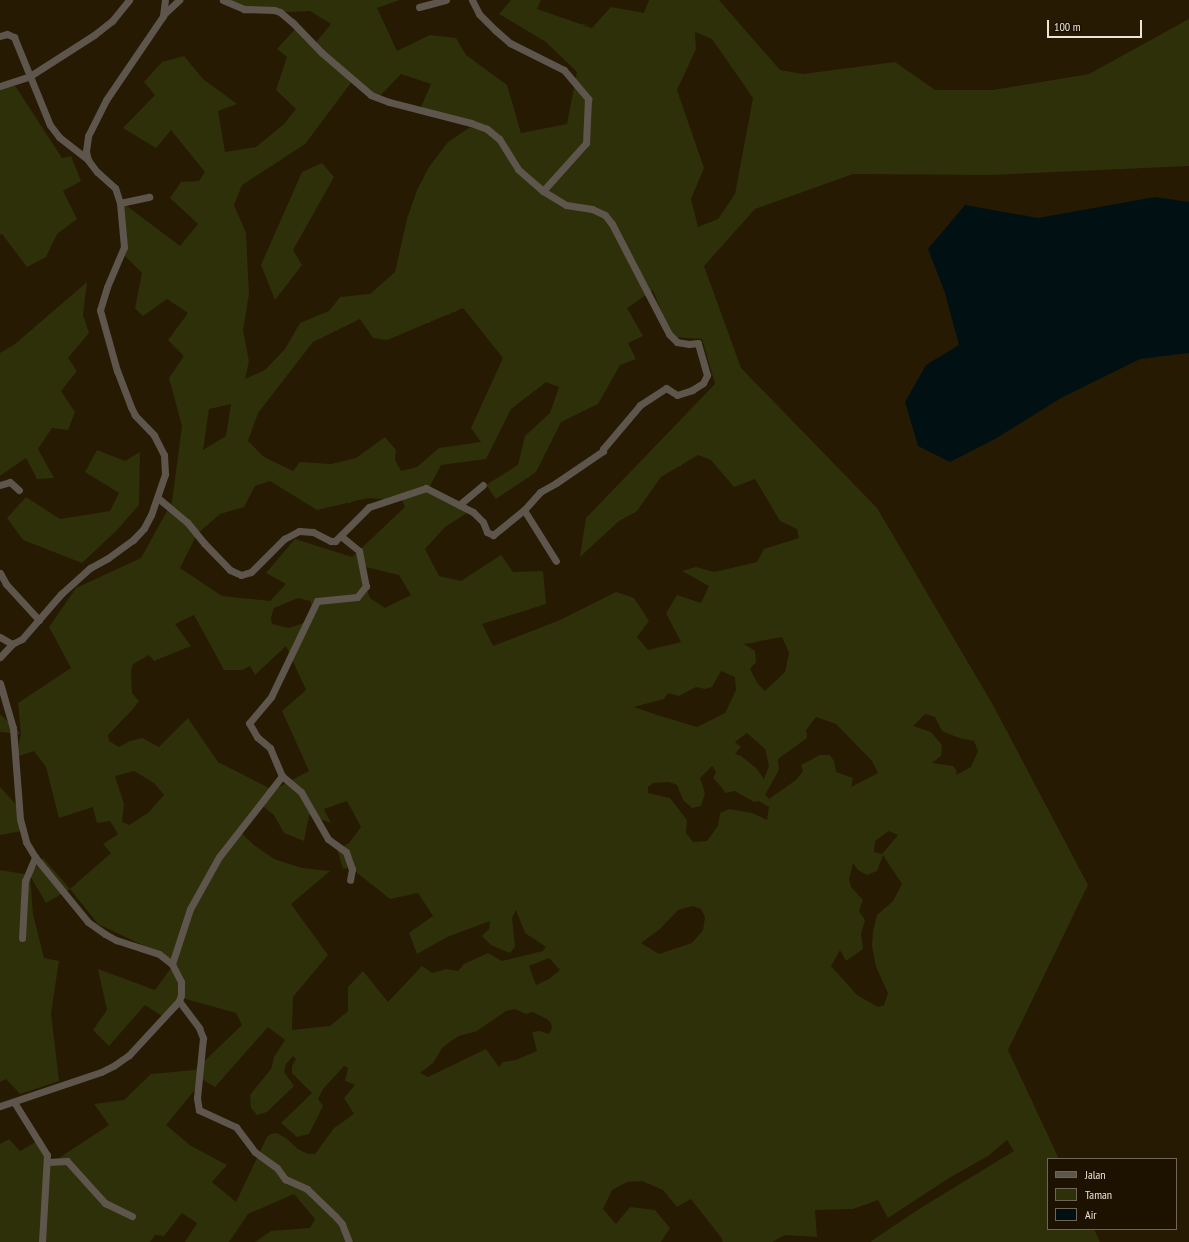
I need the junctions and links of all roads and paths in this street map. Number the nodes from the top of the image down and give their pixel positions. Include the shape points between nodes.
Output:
1 (129, 0) edge
2 (165, 0) edge
3 (179, 0) edge
4 (223, 0) edge
5 (446, 0) edge
6 (472, 0) edge
7 (419, 7) dead end
8 (163, 16) junction
9 (0, 36) edge
10 (30, 76) junction
11 (0, 86) edge
12 (88, 160) junction
13 (543, 191) junction
14 (149, 197) dead end
15 (120, 203) junction
16 (0, 485) edge
17 (483, 485) dead end
18 (19, 490) dead end
19 (158, 498) junction
20 (458, 505) junction
21 (524, 510) junction
22 (342, 537) junction
23 (556, 561) dead end
24 (0, 573) edge
25 (39, 620) junction
26 (0, 637) edge
27 (12, 644) junction
28 (0, 657) edge
29 (0, 683) edge
30 (282, 776) junction
31 (35, 857) junction
32 (350, 880) dead end
33 (22, 938) dead end
34 (172, 964) junction
35 (178, 1001) junction
36 (14, 1102) junction
37 (0, 1106) edge
38 (48, 1162) junction
39 (132, 1216) dead end
40 (42, 1242) edge
41 (349, 1242) edge

1 - 10 street via 104,28
2 - 8 street
3 - 8 street via 168,8
4 - 13 street via 244,9 280,12 371,95 487,129 499,139 518,169
5 - 7 street
6 - 13 street via 478,14 510,43 564,70 588,99 586,143
8 - 12 street via 106,100 88,136
9 - 10 street via 7,34 14,37
10 - 11 street
10 - 12 street via 50,125 59,137
12 - 15 street via 115,188
13 - 21 street via 566,206 605,215 669,334 677,342 698,343 707,374 703,383 692,390 677,395 666,388 640,404 603,451 540,492
14 - 15 street
15 - 19 street via 124,247 100,310 117,371 131,407 154,435 164,455 165,474
16 - 18 street via 10,482
17 - 20 street
19 - 22 street via 187,522 230,570 241,576 250,572 284,539 299,531 313,532 331,542
19 - 25 street via 144,528 134,540 90,568 61,594
20 - 21 street via 473,512 492,535
20 - 22 street via 426,488 369,507
21 - 23 street
22 - 30 street via 359,551 366,586 357,597 317,601 271,697 249,723 257,737 270,748
24 - 25 street via 6,584
25 - 27 street via 22,639
26 - 27 street
27 - 28 street
29 - 31 street via 13,728 22,830
30 - 32 street via 301,792 328,839 346,852 352,869
30 - 34 street via 219,857 190,909
31 - 33 street via 24,881
31 - 34 street via 78,911 98,929 116,940 152,950
34 - 35 street via 181,982 181,995
35 - 36 street via 129,1055 113,1066
35 - 41 street via 199,1028 202,1038 197,1098 199,1110 236,1127 255,1152 277,1168 285,1179 307,1189 342,1224
36 - 37 street
36 - 38 street via 41,1145
38 - 39 street via 67,1161 105,1203
38 - 40 street via 43,1192

